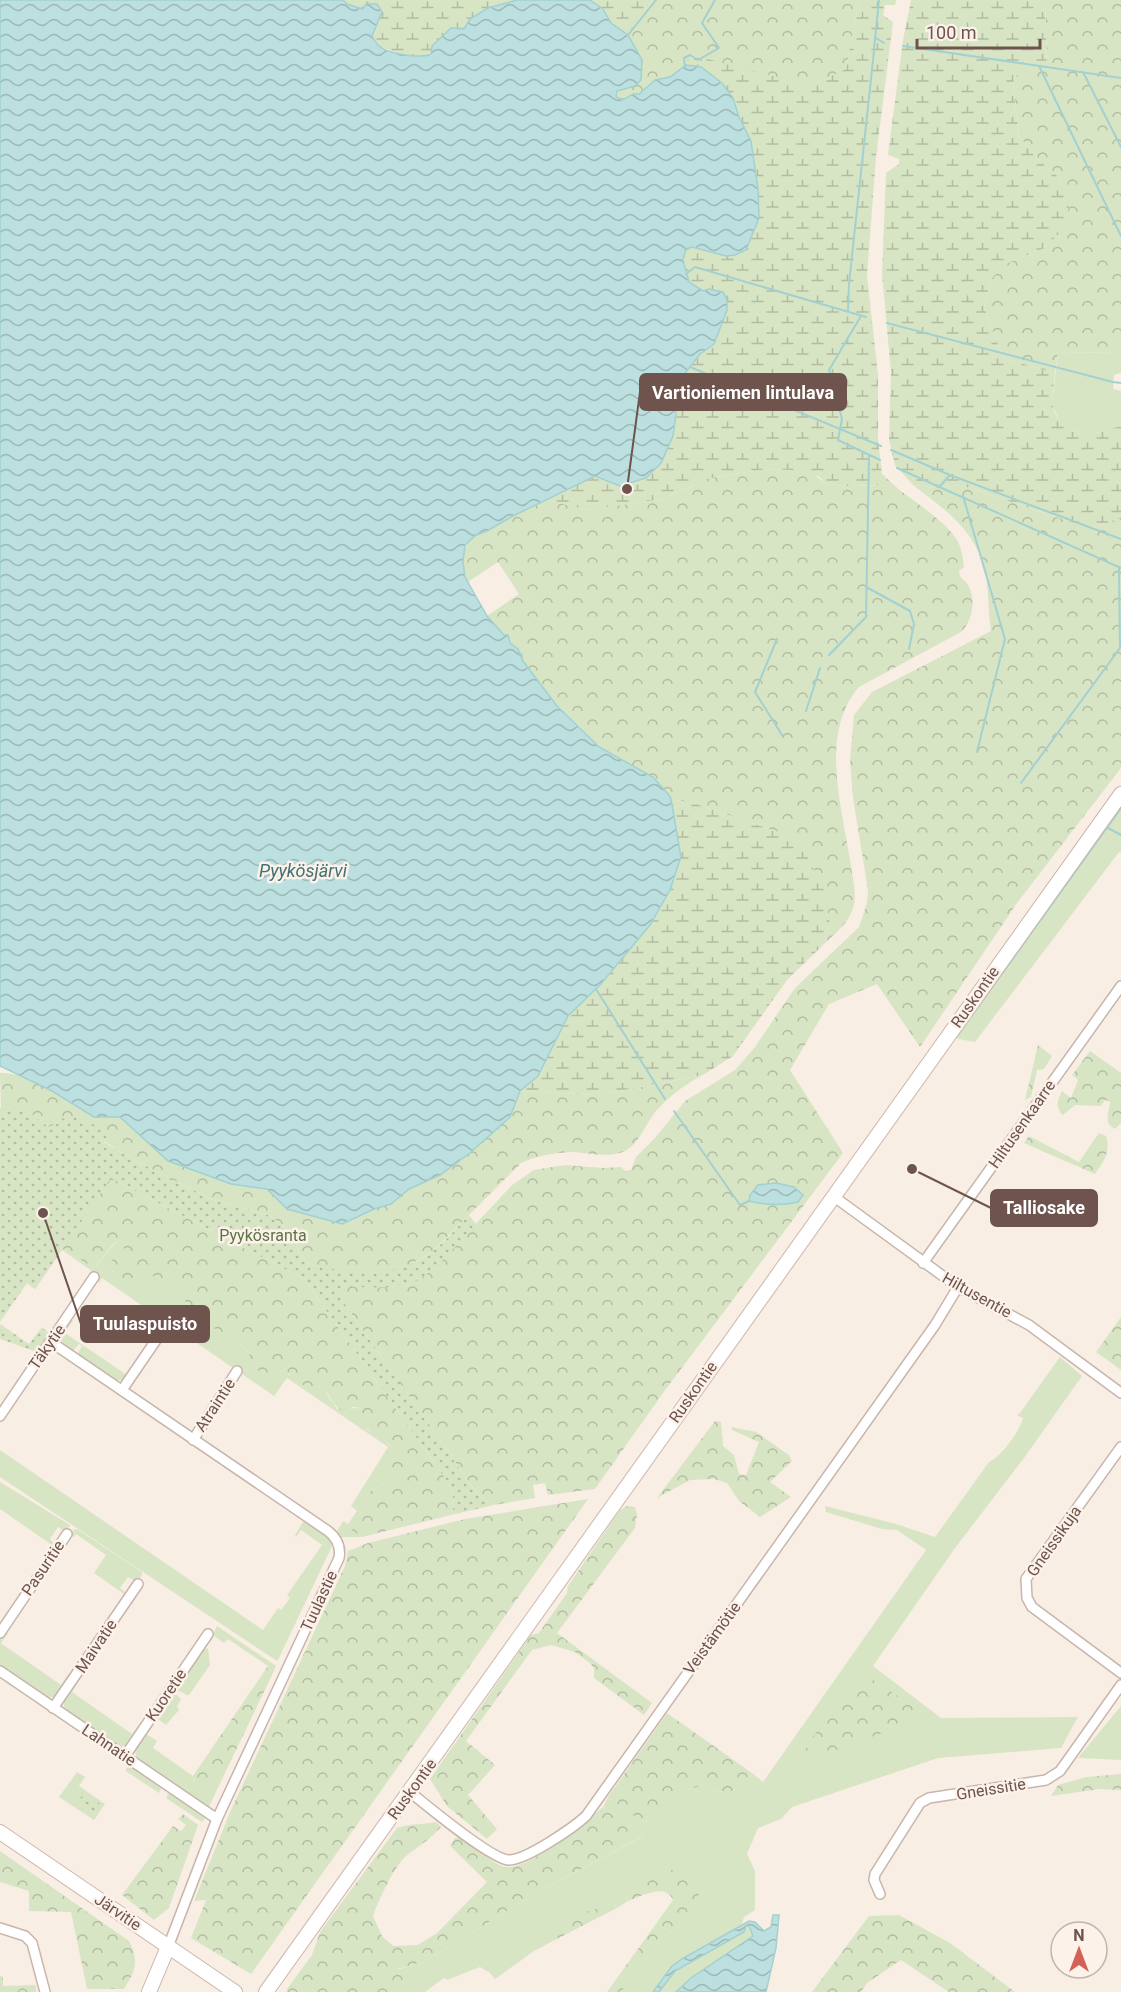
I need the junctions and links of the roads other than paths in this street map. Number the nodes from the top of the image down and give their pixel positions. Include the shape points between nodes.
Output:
1 (1121, 794) edge
2 (1121, 986) edge
3 (832, 1196) junction
4 (923, 1263) junction
5 (94, 1278) dead end
6 (958, 1287) junction
7 (165, 1327) dead end
8 (51, 1342) junction
9 (237, 1371) dead end
10 (122, 1390) junction
11 (1121, 1394) edge
12 (0, 1416) edge
13 (193, 1440) junction
14 (1121, 1447) edge
15 (67, 1534) dead end
16 (138, 1584) dead end
17 (0, 1633) edge
18 (208, 1634) dead end
19 (0, 1671) edge
20 (1121, 1672) edge
21 (1121, 1685) edge
22 (53, 1708) junction
23 (125, 1756) junction
24 (410, 1792) junction
25 (217, 1820) junction
26 (0, 1832) edge
27 (879, 1894) dead end
28 (0, 1928) edge
29 (168, 1947) junction
30 (45, 1992) edge
31 (149, 1992) edge
32 (235, 1992) edge
33 (266, 1992) edge

1 - 3 main road, Ruskontie
2 - 4 street, Hiltusenkaarre
3 - 4 street, Hiltusentie
3 - 24 main road, Ruskontie
4 - 6 street, Hiltusentie
5 - 8 street, Täkytie
6 - 11 street, Hiltusentie via 1029,1325
6 - 24 street, Veistämötie via 935,1325 577,1825 519,1858 505,1860
7 - 10 street
8 - 10 street, Tuulastie
8 - 12 street, Täkytie
9 - 13 street, Atraintie
10 - 13 street, Tuulastie
13 - 25 street, Tuulastie via 328,1531 340,1548 339,1558
14 - 20 street, Gneissikuja via 1026,1580 1032,1607
15 - 17 street, Pasuritie
16 - 22 street, Maivatie
18 - 23 street, Kuoretie
19 - 22 street, Lahnatie
21 - 27 street, Gneissitie via 1060,1771 1046,1780 930,1798 920,1803 875,1874
22 - 23 street, Lahnatie
23 - 25 street, Lahnatie
24 - 33 main road, Ruskontie
25 - 29 street, Tuulastie
26 - 29 main road, Järvitie
28 - 30 street via 25,1936 32,1943
29 - 31 main road
29 - 32 main road, Järvitie

